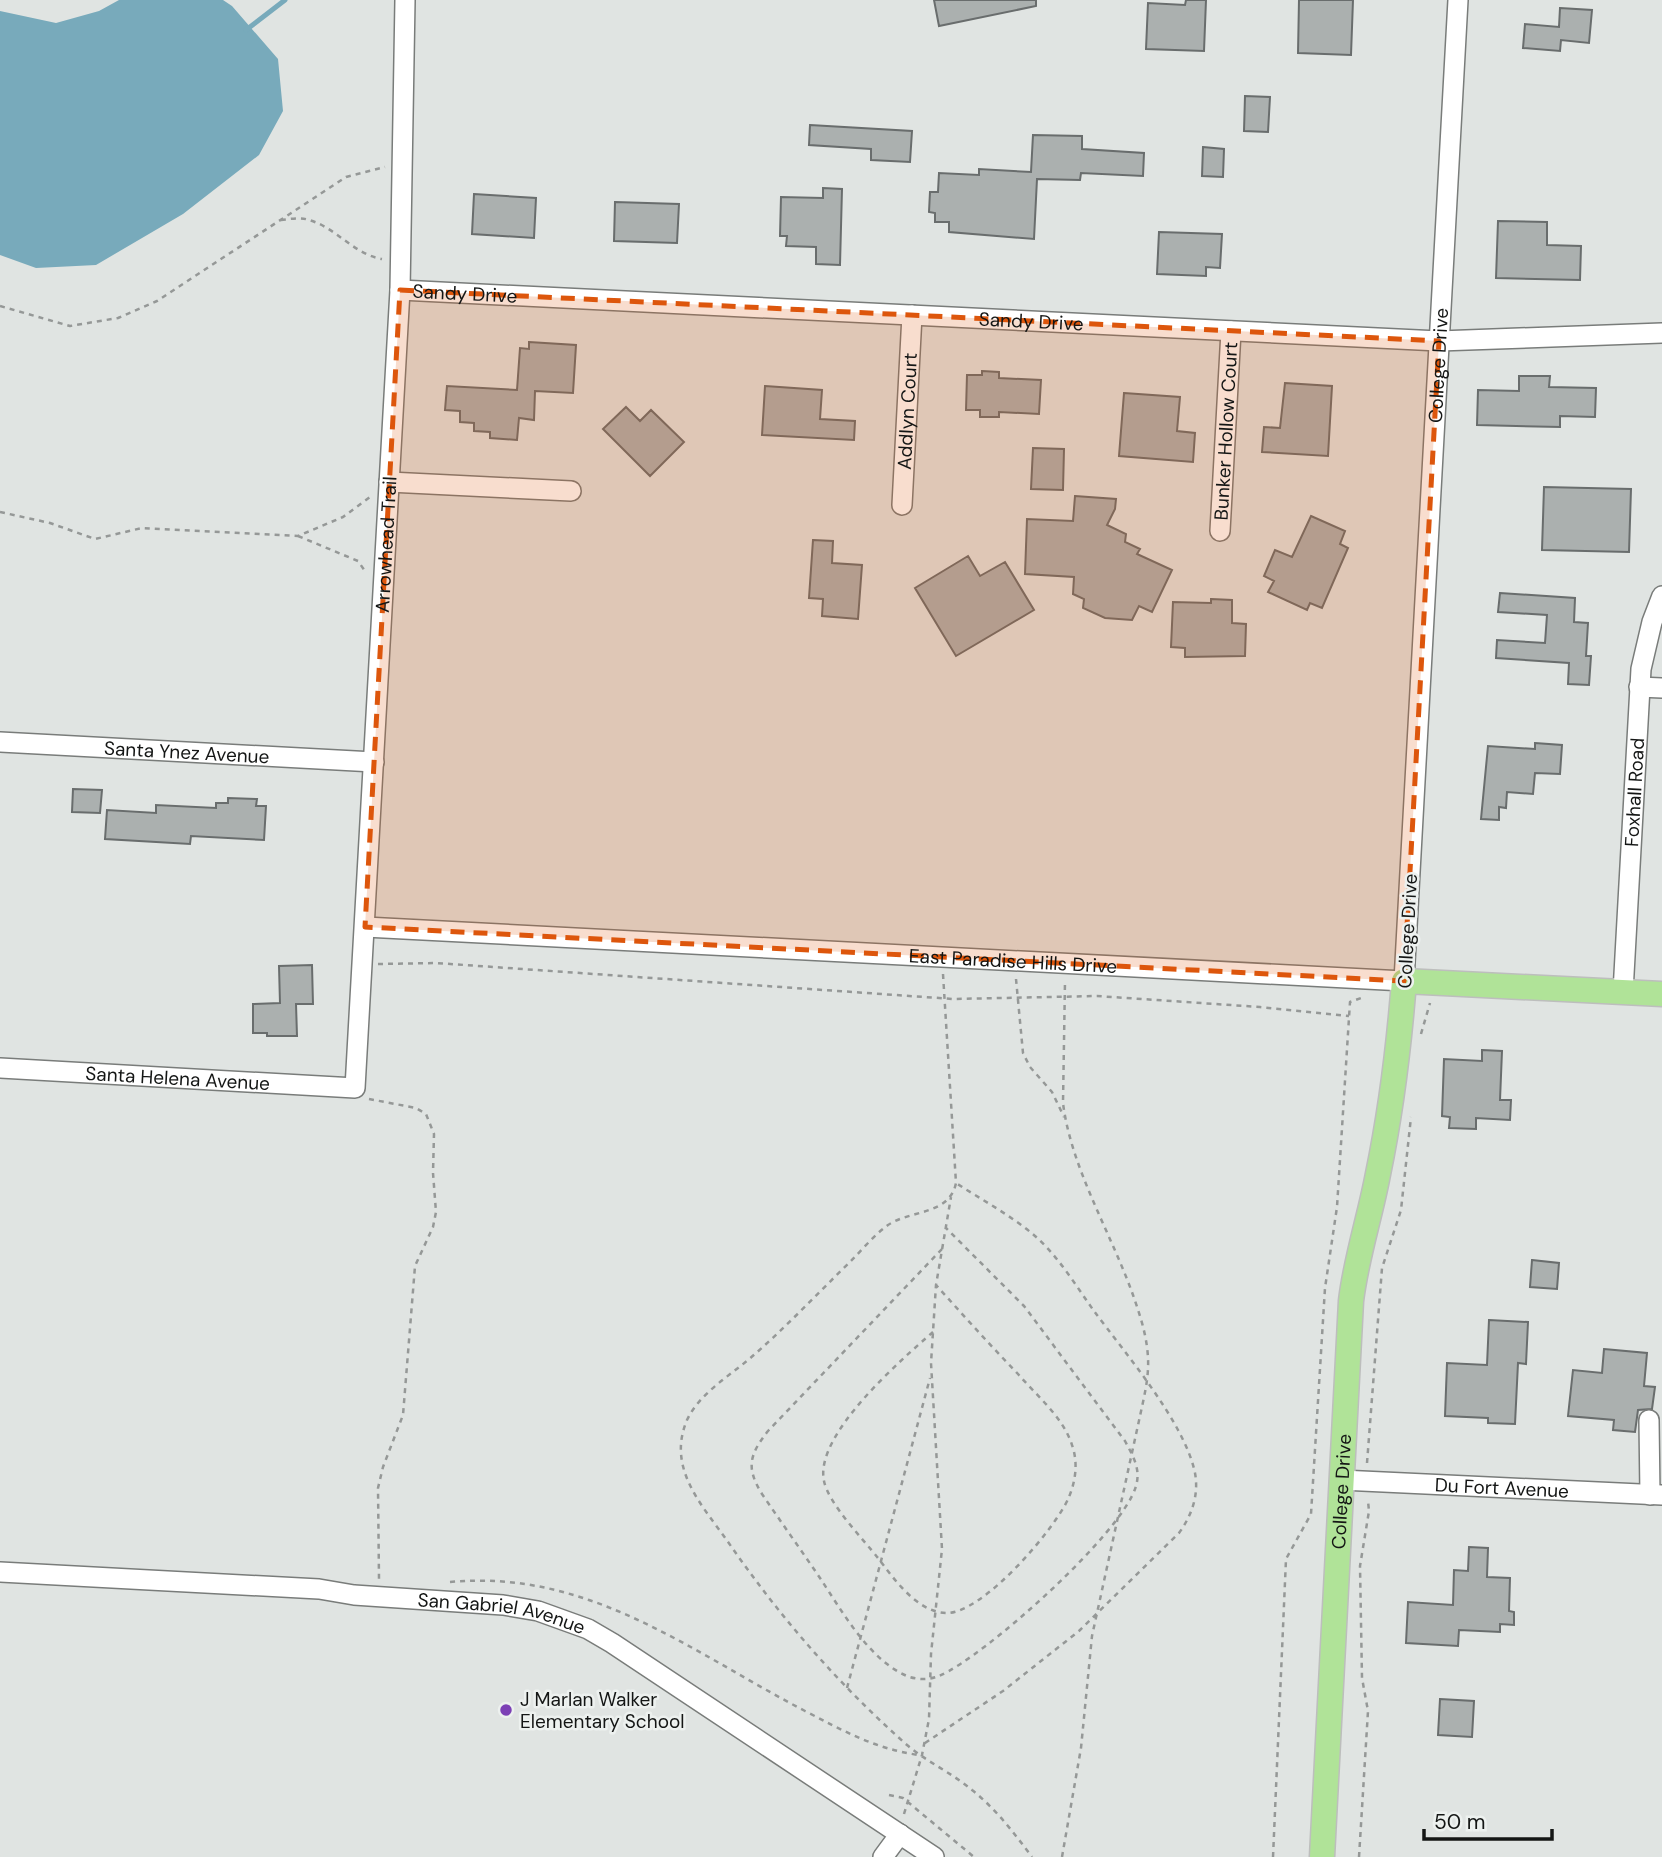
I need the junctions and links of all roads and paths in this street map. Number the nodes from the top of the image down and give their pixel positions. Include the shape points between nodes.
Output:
1 (405, 0) edge
2 (1458, 0) edge
3 (403, 164) junction
4 (281, 219) junction
5 (401, 261) junction
6 (400, 290) junction
7 (0, 306) edge
8 (912, 315) junction
9 (1231, 331) junction
10 (1662, 333) edge
11 (1439, 341) junction
12 (389, 482) junction
13 (571, 491) dead end
14 (902, 505) dead end
15 (0, 512) edge
16 (1220, 531) dead end
17 (298, 536) junction
18 (1662, 596) edge
19 (383, 597) junction
20 (1639, 687) junction
21 (1662, 688) edge
22 (0, 742) edge
23 (374, 762) junction
24 (365, 927) junction
25 (942, 957) junction
26 (1015, 961) junction
27 (369, 964) dead end
28 (1066, 964) junction
29 (1404, 981) junction
30 (1623, 992) junction
31 (1662, 994) edge
32 (1065, 997) junction
33 (1363, 997) dead end
34 (1017, 998) junction
35 (944, 999) junction
36 (1430, 1001) dead end
37 (1349, 1016) junction
38 (1422, 1034) dead end
39 (0, 1068) edge
40 (355, 1088) junction
41 (1412, 1108) dead end
42 (1065, 1120) junction
43 (956, 1183) junction
44 (952, 1196) junction
45 (946, 1228) junction
46 (942, 1249) junction
47 (936, 1285) junction
48 (933, 1332) junction
49 (931, 1375) junction
50 (1147, 1382) junction
51 (1649, 1420) dead end
52 (1132, 1454) junction
53 (1353, 1480) junction
54 (1656, 1495) edge
55 (1118, 1517) junction
56 (881, 1562) junction
57 (0, 1572) edge
58 (438, 1583) dead end
59 (380, 1597) junction
60 (935, 1611) junction
61 (1096, 1615) junction
62 (861, 1637) junction
63 (930, 1678) junction
64 (847, 1689) junction
65 (925, 1743) junction
66 (922, 1755) junction
67 (889, 1795) dead end
68 (908, 1801) junction
69 (900, 1834) junction
70 (883, 1857) edge
71 (934, 1857) edge
72 (974, 1857) edge
73 (1032, 1857) edge
74 (1062, 1857) edge
75 (1273, 1857) edge
76 (1322, 1857) edge
77 (1359, 1857) edge

1 - 3 street, Arrowhead Trail
2 - 11 street, College Drive
3 - 4 path via 346,177
3 - 5 street, Arrowhead Trail
4 - 5 path via 308,219 361,253
4 - 7 path via 157,301 118,318 70,326
5 - 6 street, Arrowhead Trail
6 - 8 street, Sandy Drive
6 - 12 street, Arrowhead Trail
8 - 9 street, Sandy Drive
8 - 14 street, Addlyn Court
9 - 11 street, Sandy Drive
9 - 16 street, Bunker Hollow Court
10 - 11 street, Sandy Drive
11 - 29 street, College Drive
12 - 13 street
12 - 17 path via 343,517
12 - 19 street, Arrowhead Trail
15 - 17 path via 95,539 142,528
17 - 19 path via 358,561
18 - 20 street, Foxhall Road via 1644,648
19 - 23 street, Arrowhead Trail
20 - 21 street
20 - 30 street, Foxhall Road
22 - 23 street, Santa Ynez Avenue
23 - 24 street, Arrowhead Trail
24 - 25 street, East Paradise Hills Drive
24 - 40 street, Arrowhead Trail
25 - 26 street, East Paradise Hills Drive
25 - 35 path
26 - 28 street, East Paradise Hills Drive
26 - 34 path
27 - 35 path via 436,963
28 - 29 street, East Paradise Hills Drive
28 - 32 path
29 - 30 main road, East Paradise Hills Drive
29 - 53 main road, College Drive via 1384,1149 1354,1271
30 - 31 main road, East Paradise Hills Drive
32 - 34 path
32 - 37 path
32 - 42 path
33 - 37 path via 1350,1002
34 - 35 path
34 - 42 path via 1026,1060 1052,1092
35 - 43 path
36 - 38 path
37 - 75 path via 1311,1514 1286,1559
39 - 40 street, Santa Helena Avenue
40 - 59 path via 373,1101 422,1111 434,1134 435,1222 415,1266 405,1409 378,1488
41 - 53 path via 1401,1210 1382,1268
42 - 50 path via 1140,1317 1147,1345
43 - 44 path
43 - 50 path via 1038,1238
44 - 45 path
44 - 64 path via 936,1208 888,1225 756,1354 700,1401 682,1439 682,1468 690,1488 759,1586
45 - 46 path
45 - 52 path via 1024,1306
46 - 47 path
46 - 62 path via 768,1431 752,1456 754,1481
47 - 48 path
47 - 60 path via 1055,1415 1072,1443 1076,1467 1065,1506 1022,1561 967,1608
48 - 49 path
48 - 56 path via 857,1407 835,1437 824,1465 823,1480 829,1494
49 - 56 path
49 - 60 path via 942,1549
50 - 52 path
50 - 61 path via 1188,1452 1196,1494 1179,1533
51 - 54 street
52 - 55 path
52 - 55 path via 1138,1482
53 - 54 street, Du Fort Avenue
53 - 76 main road, College Drive
53 - 77 path via 1369,1511 1360,1566 1362,1678 1368,1711
55 - 61 path
55 - 63 path via 1088,1554 1010,1627 954,1668
56 - 60 path via 908,1593
56 - 62 path
57 - 59 street, San Gabriel Avenue via 319,1589
58 - 66 path via 517,1582 592,1600 655,1626 858,1738
59 - 69 street, San Gabriel Avenue via 503,1605 538,1611 588,1629
60 - 63 path
61 - 65 path via 1003,1691
61 - 74 path via 1087,1663 1081,1748
62 - 63 path via 905,1675
62 - 64 path
63 - 65 path
64 - 66 path
65 - 66 path
66 - 68 path
66 - 73 path via 985,1801
67 - 68 path
68 - 69 path
68 - 72 path
69 - 70 street
69 - 71 street, San Gabriel Avenue

